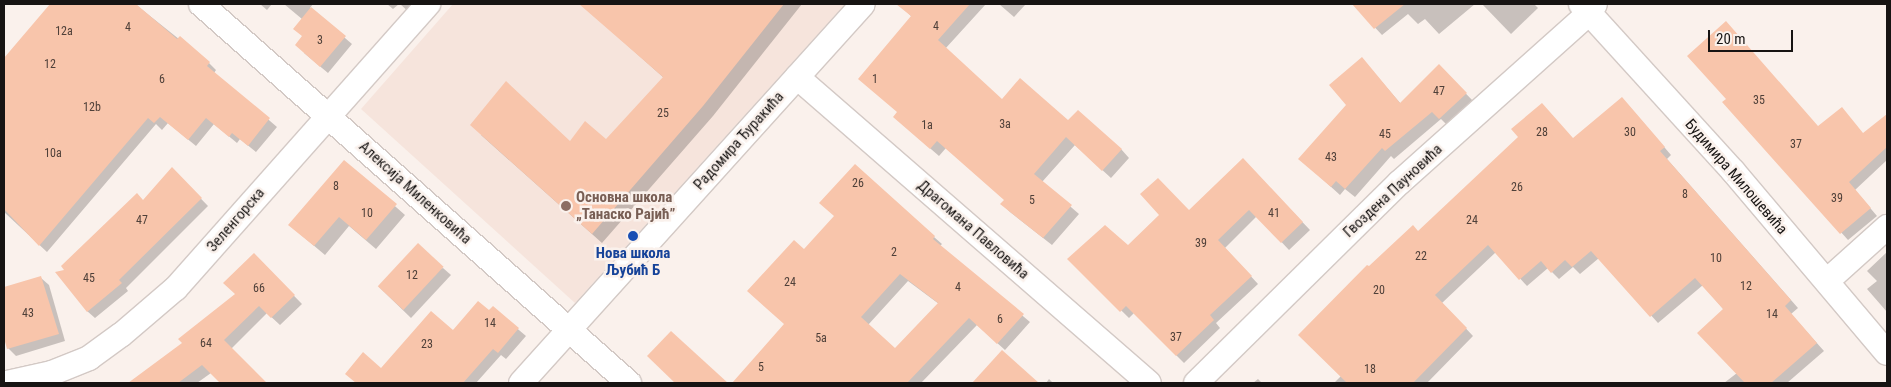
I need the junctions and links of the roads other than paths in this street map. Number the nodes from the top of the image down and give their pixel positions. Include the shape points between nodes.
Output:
1 (201, 4) edge
2 (428, 4) edge
3 (863, 4) edge
4 (1589, 6) edge
5 (797, 77) junction
6 (328, 116) junction
7 (1887, 227) edge
8 (1827, 281) junction
9 (569, 330) junction
10 (1887, 353) edge
11 (7, 383) edge
12 (521, 383) edge
13 (629, 383) edge
14 (1149, 383) edge
15 (1196, 383) edge

1 - 6 street, Алексија Миленковића
2 - 6 street, Зеленгорска
3 - 5 street, Радомира Ђуракића
4 - 8 street, Будимира Милошевића
4 - 15 street, Гвоздена Пауновића via 1400,183
5 - 9 street, Радомира Ђуракића
5 - 14 street, Драгомана Павловића
6 - 9 street, Алексија Миленковића
6 - 11 street, Зеленгорска via 176,288 121,336 88,358 52,372
7 - 8 street
8 - 10 street, Будимира Милошевића
9 - 12 street, Радомира Ђуракића
9 - 13 street, Алексија Миленковића

